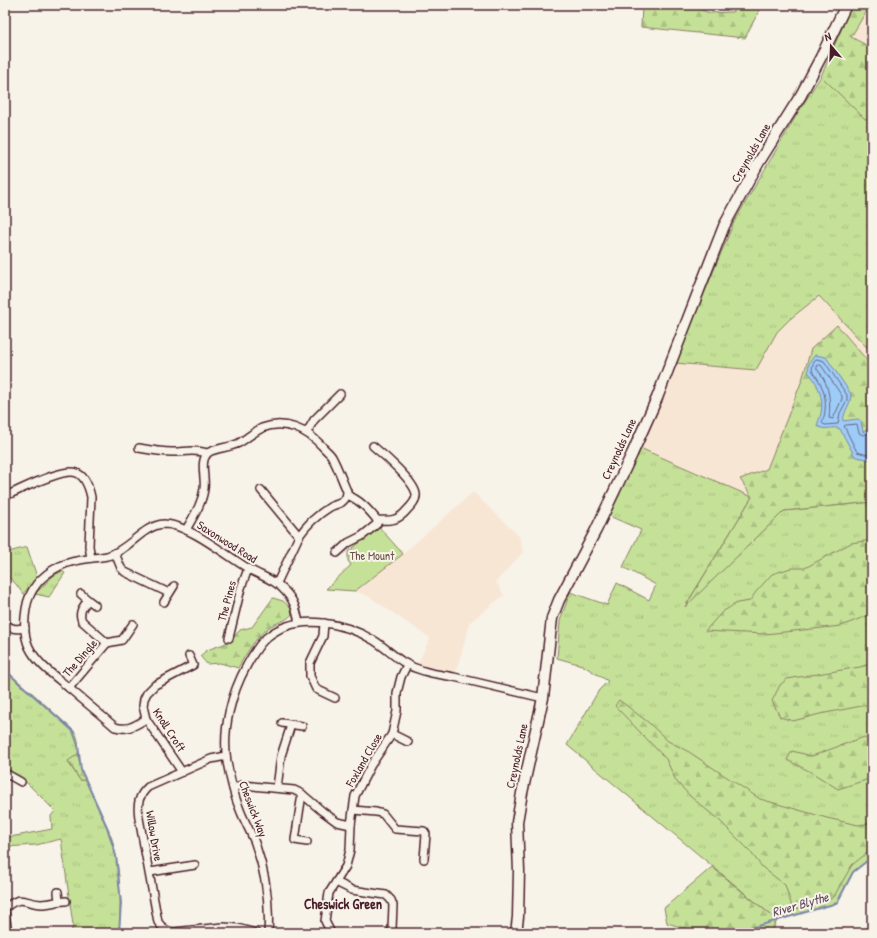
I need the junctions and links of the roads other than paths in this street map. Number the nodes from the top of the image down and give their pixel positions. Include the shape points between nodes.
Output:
1 (846, 5) edge
2 (340, 394) dead end
3 (307, 432) junction
4 (373, 446) dead end
5 (139, 448) dead end
6 (207, 454) junction
7 (261, 490) dead end
8 (10, 494) dead end
9 (347, 495) junction
10 (377, 520) junction
11 (186, 530) junction
12 (299, 536) junction
13 (115, 553) junction
14 (337, 553) dead end
15 (91, 558) junction
16 (248, 569) junction
17 (276, 583) junction
18 (174, 586) dead end
19 (169, 593) junction
20 (81, 594) dead end
21 (88, 600) junction
22 (164, 602) dead end
23 (95, 605) dead end
24 (5, 623) edge
25 (299, 623) junction
26 (324, 623) junction
27 (133, 624) dead end
28 (24, 628) junction
29 (229, 638) dead end
30 (108, 643) junction
31 (189, 656) dead end
32 (407, 665) junction
33 (69, 688) junction
34 (335, 698) dead end
35 (543, 698) junction
36 (146, 719) junction
37 (282, 723) dead end
38 (291, 725) junction
39 (302, 726) dead end
40 (392, 734) junction
41 (408, 742) dead end
42 (226, 756) junction
43 (182, 772) junction
44 (5, 774) edge
45 (21, 782) dead end
46 (233, 788) junction
47 (277, 788) junction
48 (302, 794) junction
49 (353, 810) junction
50 (351, 825) junction
51 (307, 842) dead end
52 (424, 859) dead end
53 (195, 864) dead end
54 (150, 872) junction
55 (336, 882) junction
56 (58, 892) dead end
57 (5, 908) edge
58 (5, 913) edge
59 (162, 930) edge
60 (8, 933) edge
61 (256, 933) edge
62 (268, 933) edge
63 (331, 933) edge
64 (391, 933) edge
65 (516, 933) edge

1 - 35 street, Creynolds Lane via 822,57 724,226 657,398 596,530 558,600 549,637
2 - 3 street via 314,420
3 - 6 street via 296,427 271,426 262,428 230,447
3 - 9 street via 332,456
4 - 10 street via 411,483 416,494 412,505 397,519
5 - 6 street via 172,452 198,450
6 - 11 street via 204,460 205,488 200,504
7 - 12 street
8 - 15 street via 62,473 77,473 89,488 91,496
9 - 10 street via 356,498
9 - 12 street via 342,503 318,515
10 - 14 street via 377,524
11 - 13 street, Saxonwood Road via 165,524 157,526
11 - 16 street, Saxonwood Road via 219,548
12 - 17 street
13 - 15 street, Saxonwood Road
13 - 19 street via 125,572
15 - 28 street, Saxonwood Road via 60,566 37,582 27,602
16 - 17 street, Saxonwood Road
16 - 29 street, The Pines
17 - 25 street, Saxonwood Road via 295,603
18 - 19 street
19 - 22 street
20 - 21 street
21 - 23 street
21 - 30 street, The Dingle via 80,612 82,621
24 - 28 street via 10,628
25 - 26 street, Cheswick Way
25 - 42 street, Cheswick Way via 280,628 264,639 246,667 231,703 227,724
26 - 32 street, Cheswick Way via 344,627 366,636
26 - 34 street via 323,636 310,663 310,676 316,688
27 - 30 street, The Dingle via 122,640
28 - 33 street, Saxonwood Road via 29,648 34,656
30 - 33 street, The Dingle
31 - 36 street, Knoll Croft via 194,665 155,685 147,693 143,706
32 - 35 street, Cheswick Way
32 - 40 street, Foxland Close via 397,693 397,711
33 - 36 street, Saxonwood Road via 115,727 128,729
35 - 65 street, Creynolds Lane via 517,822
36 - 43 street, Knoll Croft
37 - 38 street
38 - 39 street
38 - 47 street via 281,756
40 - 41 street
40 - 49 street, Foxland Close via 362,782 355,796
42 - 43 street, Willow Drive via 211,759
42 - 46 street, Cheswick Way
43 - 54 street, Willow Drive via 148,787 138,801
44 - 45 street
46 - 47 street via 242,785
46 - 62 street, Cheswick Way via 262,866
47 - 48 street via 294,790
48 - 50 street via 337,822
48 - 51 street via 295,840
49 - 50 street, Foxland Close
49 - 52 street via 383,814 395,829 424,831
50 - 55 street, Foxland Close via 350,850 346,866
53 - 54 street
54 - 59 street, Willow Drive via 158,922
55 - 63 street, Foxland Close via 329,893 325,921
55 - 64 street via 352,890 386,895 393,904
56 - 57 street via 63,901 43,904 23,900
58 - 60 street
59 - 61 street, Willow Drive via 173,932 223,927

